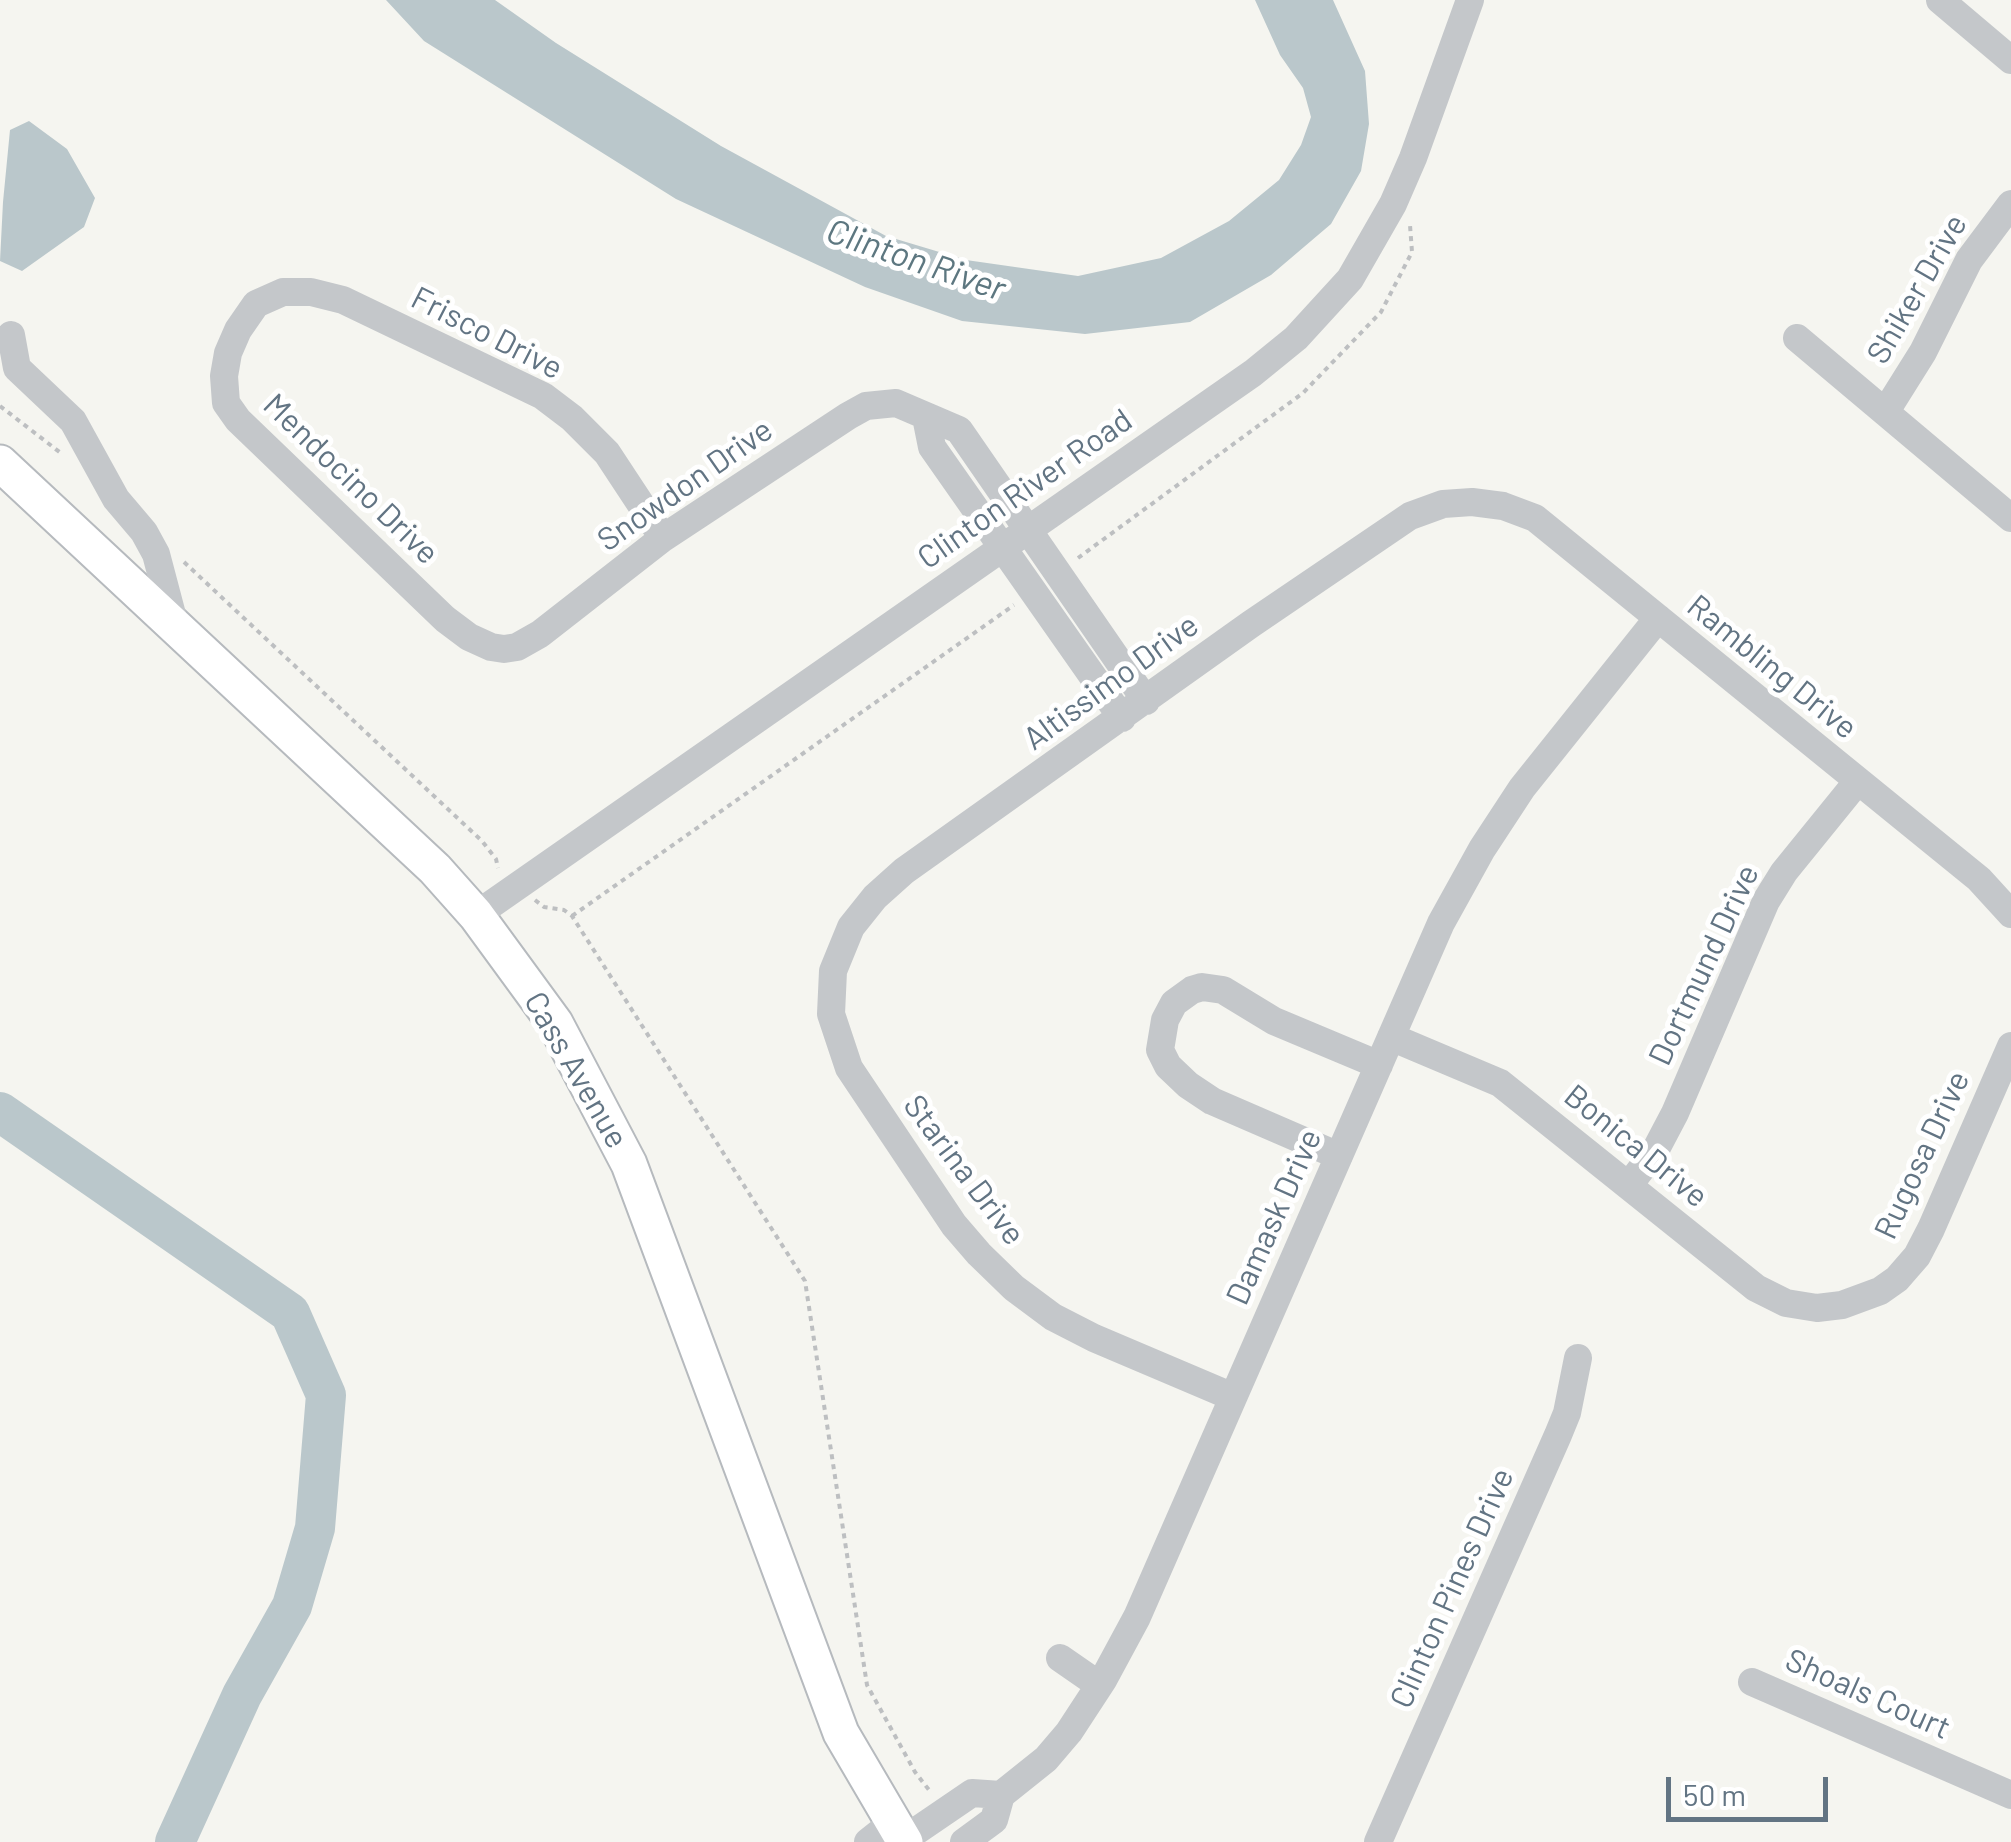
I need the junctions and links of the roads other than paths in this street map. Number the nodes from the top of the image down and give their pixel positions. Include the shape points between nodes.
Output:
1 (1470, 0) edge
2 (1940, 0) edge
3 (2011, 60) edge
4 (2011, 204) edge
5 (238, 330) joint
6 (10, 335) dead end
7 (1796, 338) dead end
8 (1886, 411) junction
9 (926, 417) junction
10 (0, 463) edge
11 (1472, 502) joint
12 (2011, 518) edge
13 (1028, 531) junction
14 (664, 538) junction
15 (1002, 548) junction
16 (1658, 618) junction
17 (175, 626) junction
18 (490, 646) joint
19 (1146, 701) junction
20 (1122, 718) junction
21 (1857, 782) junction
22 (2011, 914) edge
23 (476, 915) junction
24 (833, 971) joint
25 (1392, 1036) junction
26 (2011, 1046) edge
27 (1379, 1065) junction
28 (1338, 1156) junction
29 (1628, 1185) junction
30 (1832, 1308) joint
31 (1578, 1358) dead end
32 (1233, 1397) junction
33 (1060, 1658) dead end
34 (1752, 1682) dead end
35 (1100, 1686) junction
36 (1001, 1795) junction
37 (2011, 1796) edge
38 (892, 1837) edge
39 (964, 1842) edge
40 (1378, 1842) edge

1 - 13 street, Clinton River Road via 1413,158 1350,279 1253,374
2 - 3 street
4 - 8 street, Shiker Drive via 1969,260
5 - 14 street, Frisco Drive via 256,304 283,292 311,292 343,300 542,396 606,453
5 - 18 street, Mendocino Drive via 224,376 226,403 238,420 445,619
6 - 17 street via 17,368 74,421 116,499 144,532
7 - 8 street
8 - 12 street
9 - 13 street, Snowdon Drive via 959,430
9 - 14 street, Snowdon Drive via 896,403 866,406
9 - 15 street via 932,448
10 - 17 main road, Cass Avenue
11 - 16 street, Rambling Drive via 1535,518
11 - 19 street, Altissimo Drive via 1410,516
13 - 15 street, Clinton River Road
13 - 19 street, Snowdon Drive
14 - 18 street, Snowdon Drive via 540,634 517,646
15 - 20 street
15 - 23 street, Clinton River Road
16 - 21 street, Rambling Drive
16 - 25 street, Damask Drive via 1496,826 1442,922
17 - 23 main road, Cass Avenue via 399,834
19 - 20 street, Altissimo Drive
20 - 24 street, Altissimo Drive via 896,878 852,927
21 - 22 street, Rambling Drive via 1979,879
21 - 29 street, Dortmund Drive via 1766,901 1675,1113
23 - 38 main road, Cass Avenue via 556,1023 630,1164 824,1692
24 - 32 street, Starina Drive via 831,1014 849,1068 978,1254 1053,1317
25 - 27 street, Damask Drive
25 - 29 street, Bonica Drive via 1500,1083
26 - 30 street, Rugosa Drive via 1916,1256 1888,1286
27 - 28 street, Damask Drive
27 - 28 street via 1274,1021 1223,990 1192,990 1165,1020 1160,1050 1188,1085
28 - 32 street, Damask Drive
29 - 30 street, Bonica Drive via 1756,1288 1796,1306
31 - 40 street, Clinton Pines Drive via 1558,1435
32 - 35 street, Damask Drive
33 - 35 street
34 - 37 street, Shoals Court
35 - 36 street, Damask Drive via 1046,1759
36 - 38 street via 972,1792
36 - 39 street, Damask Drive via 994,1820

